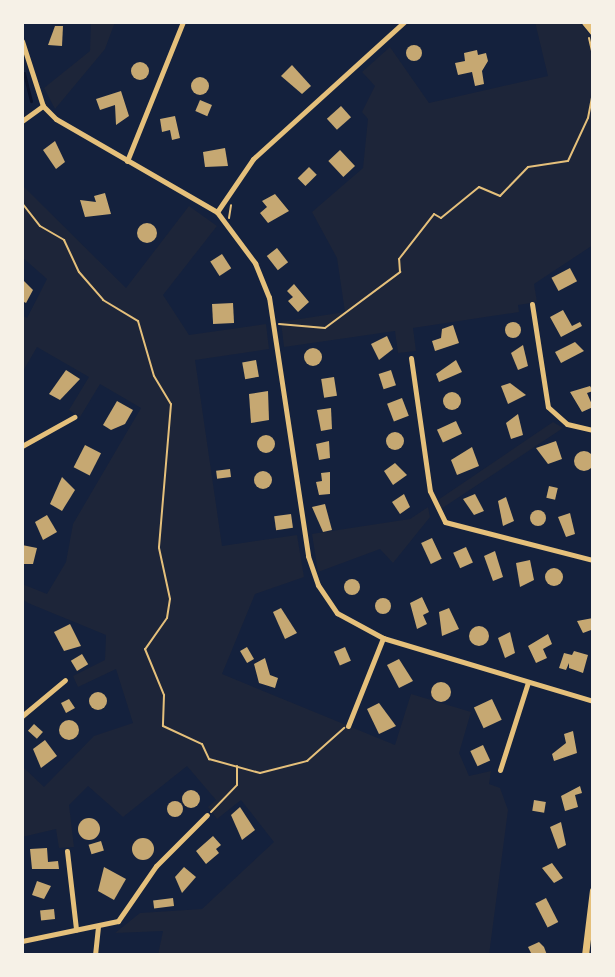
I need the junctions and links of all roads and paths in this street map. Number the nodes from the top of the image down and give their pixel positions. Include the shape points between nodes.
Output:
1 (183, 22) edge
2 (404, 22) edge
3 (585, 22) edge
4 (593, 32) edge
5 (22, 41) edge
6 (593, 92) edge
7 (43, 106) junction
8 (22, 121) edge
9 (127, 161) junction
10 (231, 189) junction
11 (22, 203) edge
12 (217, 212) junction
13 (226, 221) junction
14 (532, 304) dead end
15 (274, 323) junction
16 (411, 358) dead end
17 (74, 417) dead end
18 (593, 430) edge
19 (22, 446) edge
20 (593, 560) edge
21 (383, 638) junction
22 (65, 680) dead end
23 (528, 682) junction
24 (593, 701) edge
25 (22, 716) edge
26 (348, 726) joint
27 (237, 766) junction
28 (500, 770) dead end
29 (207, 815) joint
30 (67, 851) dead end
31 (593, 890) edge
32 (98, 927) junction
33 (76, 929) junction
34 (22, 941) edge
35 (95, 955) edge
36 (585, 955) edge

1 - 9 street
2 - 10 street via 253,159
3 - 4 street
5 - 7 street
6 - 15 path via 588,118 568,161 528,167 500,196 479,187 441,218 434,214 399,259 400,272 325,328
7 - 8 street
7 - 9 street via 69,129
9 - 12 street
10 - 12 street
10 - 13 path
11 - 27 path via 40,226 64,240 79,272 111,309 138,321 159,388 171,404 159,548 170,599 167,618 145,657 164,695 163,726 202,744 209,759
12 - 13 street
13 - 15 street via 263,280
14 - 18 street via 548,407 567,424
15 - 21 street via 313,573 337,613
16 - 20 street via 430,491 445,522
17 - 19 street
21 - 23 street
21 - 26 street
22 - 25 street
23 - 24 street
23 - 28 street
26 - 27 path via 333,733 307,761 260,773
27 - 29 path via 237,785
29 - 32 street via 156,866 125,914
30 - 33 street
31 - 36 street
32 - 33 street
32 - 35 street
33 - 34 street

